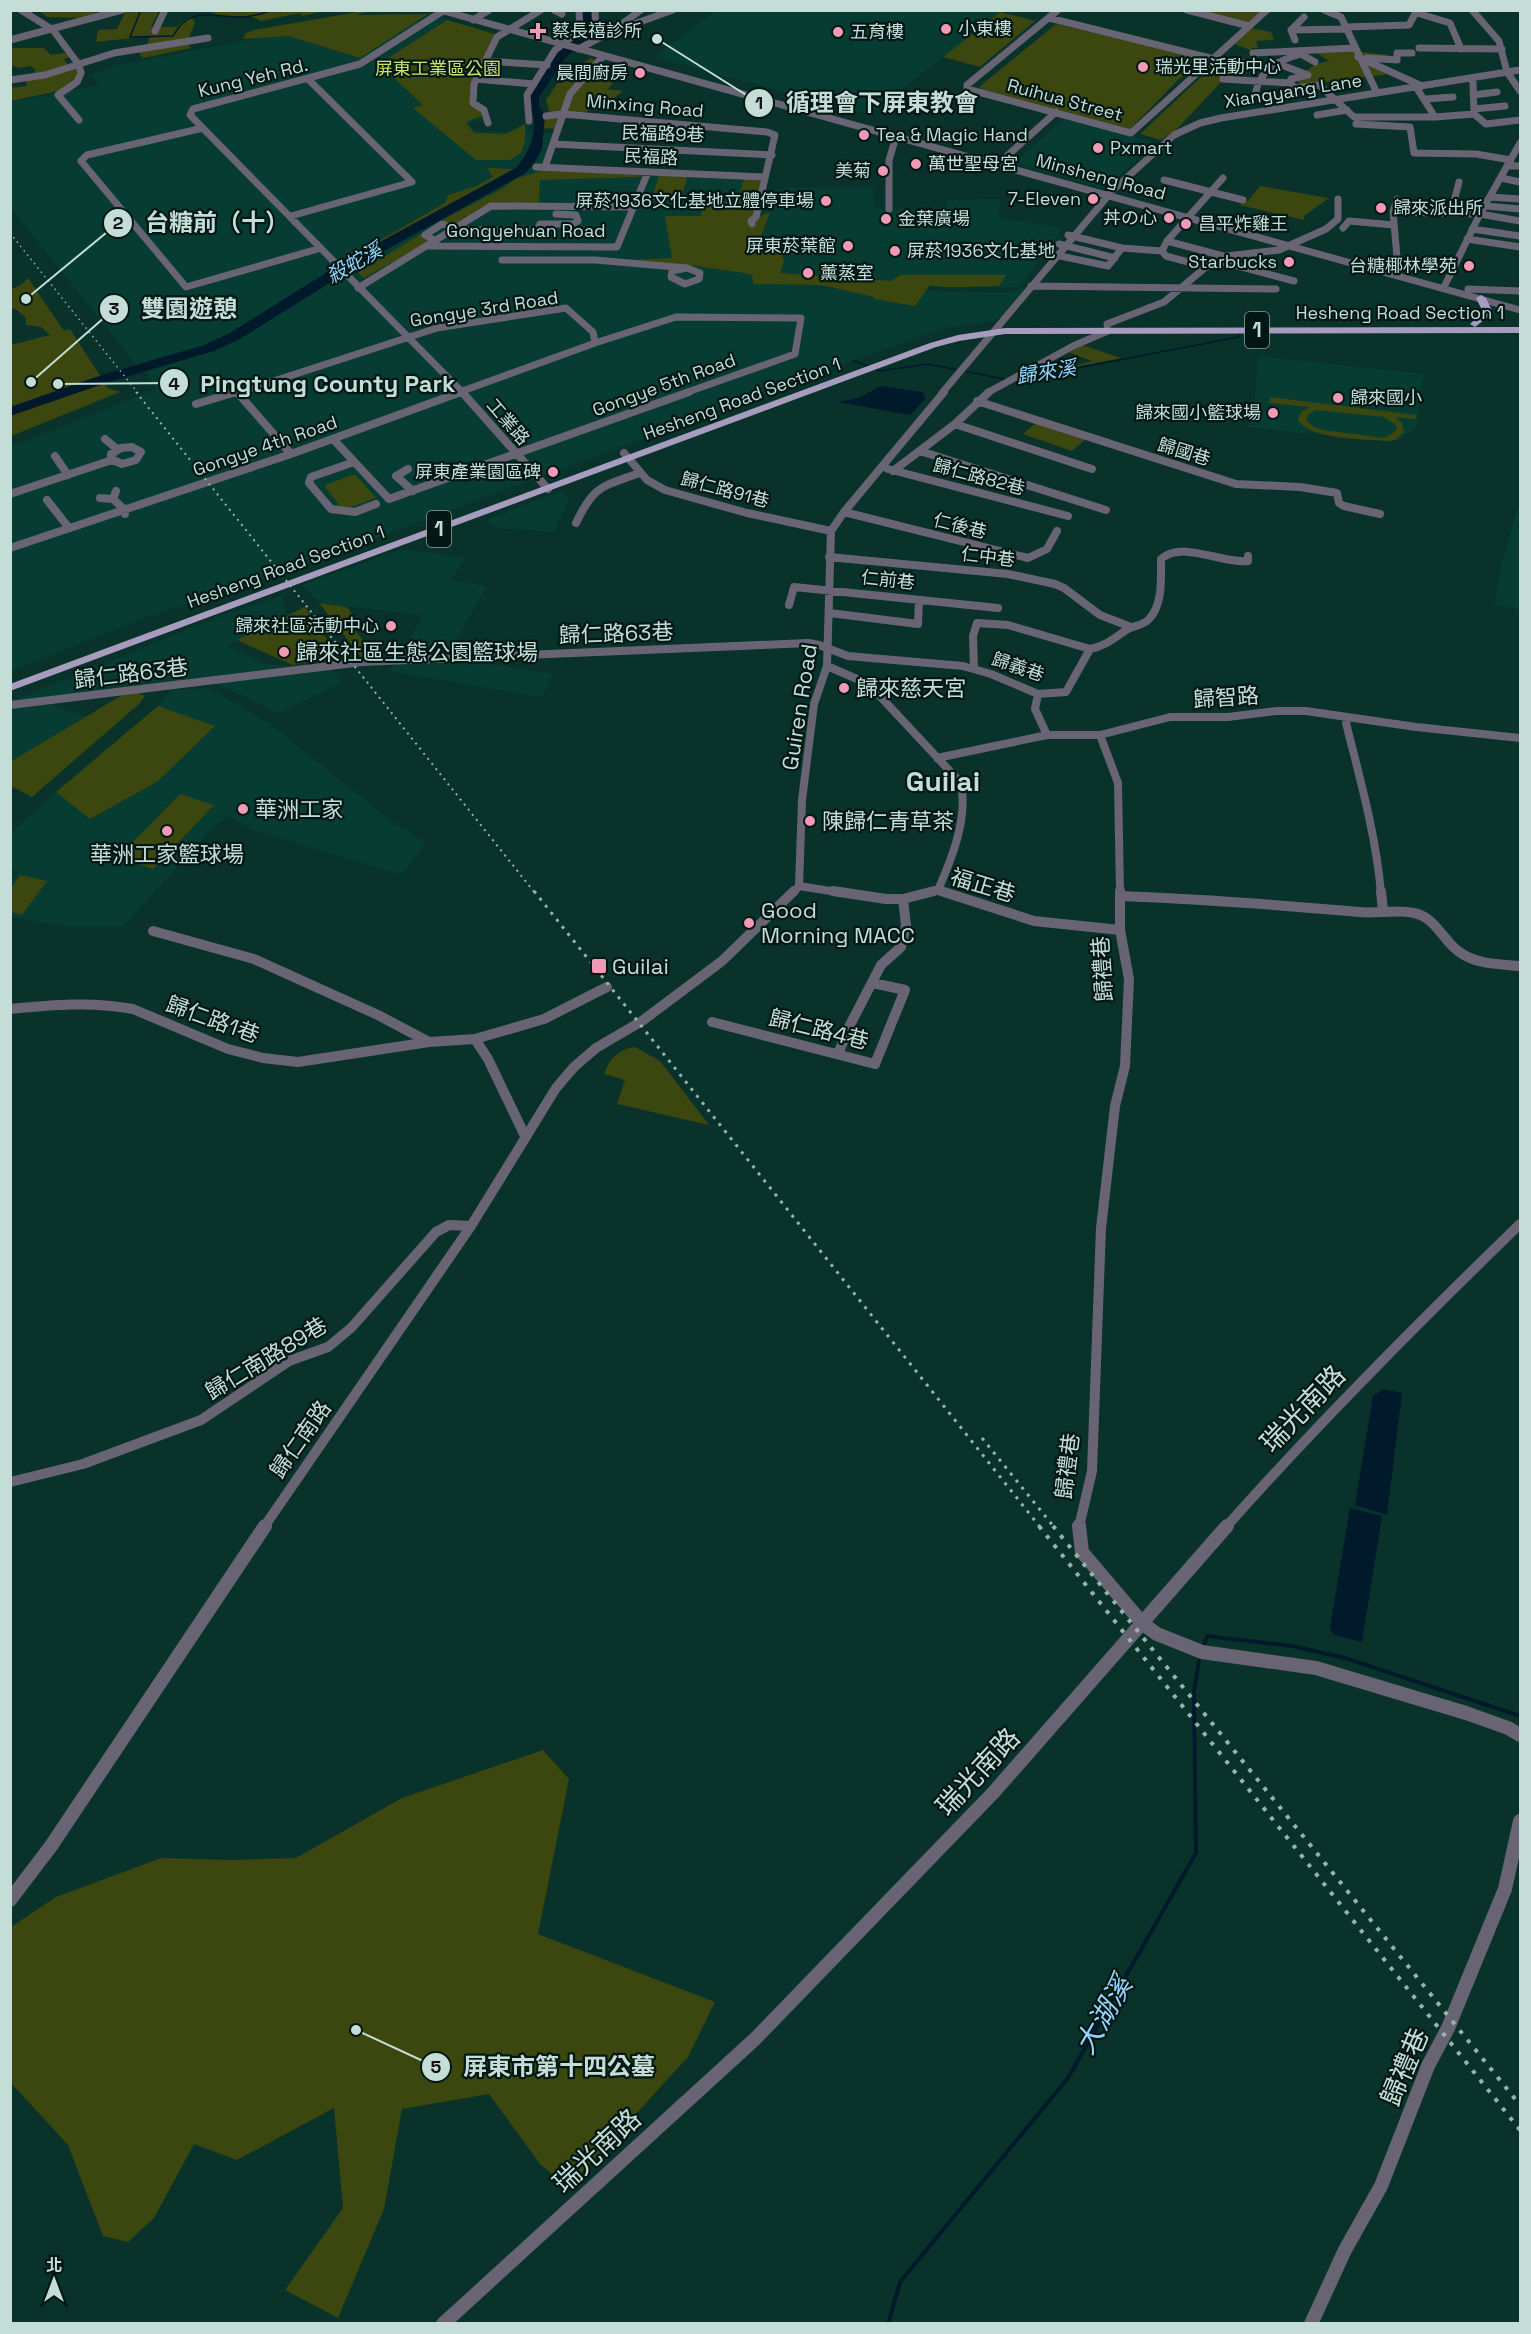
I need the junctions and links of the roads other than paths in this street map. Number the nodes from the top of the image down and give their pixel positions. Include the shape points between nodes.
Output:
1 (21, 10) edge
2 (122, 10) edge
3 (165, 10) edge
4 (489, 10) edge
5 (541, 10) edge
6 (554, 10) edge
7 (579, 10) edge
8 (595, 10) edge
9 (641, 10) edge
10 (673, 10) edge
11 (1058, 10) edge
12 (1187, 10) edge
13 (1267, 10) edge
14 (1324, 10) edge
15 (1472, 10) edge
16 (441, 11) edge
17 (1335, 12) edge
18 (1417, 12) edge
19 (562, 14) dead end
20 (1304, 17) dead end
21 (1048, 18) junction
22 (473, 20) junction
23 (1250, 26) junction
24 (1346, 28) junction
25 (53, 30) junction
26 (507, 30) junction
27 (1291, 30) junction
28 (155, 31) dead end
29 (609, 33) junction
30 (208, 38) dead end
31 (10, 40) edge
32 (1295, 40) dead end
33 (590, 44) junction
34 (562, 45) junction
35 (1354, 48) junction
36 (1419, 48) dead end
37 (578, 49) junction
38 (1461, 49) junction
39 (1502, 49) junction
40 (1252, 53) dead end
41 (1412, 54) dead end
42 (603, 56) junction
43 (1358, 57) junction
44 (1214, 59) junction
45 (485, 61) junction
46 (1239, 62) dead end
47 (1315, 62) dead end
48 (79, 65) junction
49 (547, 65) junction
50 (1273, 65) junction
51 (1521, 70) edge
52 (1507, 72) junction
53 (1470, 78) junction
54 (308, 79) junction
55 (476, 79) junction
56 (1224, 79) dead end
57 (10, 80) edge
58 (1257, 82) junction
59 (1290, 83) junction
60 (534, 84) junction
61 (1419, 86) junction
62 (1256, 91) dead end
63 (1521, 91) edge
64 (1497, 92) dead end
65 (1377, 93) junction
66 (1473, 95) junction
67 (1453, 98) dead end
68 (1425, 99) junction
69 (1336, 100) junction
70 (1505, 106) dead end
71 (1390, 107) dead end
72 (1347, 110) junction
73 (1474, 112) junction
74 (1059, 113) junction
75 (563, 114) junction
76 (1317, 115) dead end
77 (546, 116) dead end
78 (1435, 117) junction
79 (1392, 118) junction
80 (79, 120) dead end
81 (1521, 120) edge
82 (529, 121) dead end
83 (488, 123) dead end
84 (1352, 124) dead end
85 (203, 128) junction
86 (896, 137) junction
87 (1521, 142) edge
88 (553, 144) junction
89 (771, 155) junction
90 (1509, 163) junction
91 (1001, 165) junction
92 (1521, 166) edge
93 (536, 167) dead end
94 (544, 167) junction
95 (648, 172) junction
96 (765, 177) junction
97 (1224, 178) dead end
98 (1501, 178) junction
99 (1164, 180) dead end
100 (1459, 182) dead end
101 (1521, 182) edge
102 (1211, 192) junction
103 (1109, 195) junction
104 (1490, 197) junction
105 (1397, 198) dead end
106 (1338, 199) dead end
107 (1521, 199) edge
108 (1243, 200) dead end
109 (557, 206) junction
110 (1486, 206) junction
111 (633, 207) junction
112 (1521, 208) edge
113 (889, 209) dead end
114 (1393, 212) junction
115 (1451, 213) junction
116 (556, 214) junction
117 (1480, 214) junction
118 (291, 216) junction
119 (1188, 217) junction
120 (1521, 221) edge
121 (555, 223) junction
122 (752, 224) dead end
123 (1394, 225) junction
124 (456, 228) junction
125 (1343, 228) dead end
126 (1472, 230) junction
127 (1069, 236) junction
128 (1521, 236) edge
129 (1467, 239) junction
130 (1167, 241) junction
131 (496, 243) dead end
132 (429, 244) junction
133 (1061, 245) junction
134 (1292, 245) junction
135 (550, 246) junction
136 (1521, 247) edge
137 (321, 248) junction
138 (1122, 248) junction
139 (1162, 251) junction
140 (1053, 254) junction
141 (1223, 256) junction
142 (1114, 258) junction
143 (549, 260) junction
144 (1215, 260) junction
145 (502, 261) dead end
146 (1207, 267) junction
147 (687, 268) dead end
148 (345, 273) joint
149 (1395, 274) junction
150 (1241, 279) junction
151 (1293, 281) dead end
152 (1031, 286) junction
153 (1443, 287) junction
154 (358, 288) junction
155 (1182, 288) junction
156 (1276, 290) dead end
157 (1521, 291) edge
158 (1481, 298) junction
159 (1521, 310) edge
160 (1476, 324) junction
161 (1521, 324) edge
162 (1107, 327) junction
163 (997, 329) junction
164 (1521, 330) edge
165 (406, 336) junction
166 (595, 343) junction
167 (236, 392) junction
168 (463, 392) junction
169 (977, 400) junction
170 (196, 404) dead end
171 (955, 424) junction
172 (333, 439) junction
173 (105, 440) dead end
174 (117, 449) junction
175 (920, 451) junction
176 (291, 454) junction
177 (516, 455) junction
178 (55, 456) dead end
179 (627, 456) junction
180 (112, 460) junction
181 (354, 462) junction
182 (882, 468) junction
183 (408, 469) dead end
184 (1092, 469) dead end
185 (893, 471) junction
186 (639, 473) junction
187 (69, 475) junction
188 (545, 486) junction
189 (413, 491) junction
190 (10, 494) edge
191 (100, 498) dead end
192 (46, 500) dead end
193 (376, 504) dead end
194 (1106, 510) dead end
195 (844, 512) junction
196 (125, 513) junction
197 (1380, 514) dead end
198 (1068, 516) dead end
199 (576, 523) dead end
200 (69, 528) junction
201 (831, 531) junction
202 (1057, 531) dead end
203 (10, 548) edge
204 (1248, 556) dead end
205 (829, 557) junction
206 (830, 591) junction
207 (919, 600) junction
208 (789, 605) dead end
209 (998, 608) dead end
210 (830, 613) junction
211 (1131, 627) junction
212 (828, 648) junction
213 (1090, 649) junction
214 (827, 666) junction
215 (974, 669) junction
216 (10, 679) edge
217 (10, 688) edge
218 (1038, 694) junction
219 (10, 705) edge
220 (1348, 717) junction
221 (1047, 735) junction
222 (1100, 735) junction
223 (1521, 738) edge
224 (937, 758) junction
225 (799, 886) junction
226 (938, 890) junction
227 (1121, 896) junction
228 (903, 899) junction
229 (1383, 911) junction
230 (1120, 930) junction
231 (153, 931) dead end
232 (1521, 966) edge
233 (873, 983) junction
234 (607, 987) dead end
235 (10, 1004) edge
236 (25, 1008) junction
237 (10, 1009) edge
238 (712, 1022) dead end
239 (475, 1040) junction
240 (429, 1042) junction
241 (838, 1054) junction
242 (525, 1136) junction
243 (1521, 1224) edge
244 (471, 1226) junction
245 (10, 1482) edge
246 (1143, 1624) junction
247 (1521, 1735) edge
248 (1521, 1821) edge
249 (10, 1900) edge
250 (443, 2324) edge
251 (1311, 2324) edge

1 - 25 street
2 - 25 street
3 - 28 street
4 - 22 street
5 - 26 street
6 - 19 street
7 - 34 street via 580,31
8 - 33 street via 596,34
9 - 29 street
10 - 29 street
11 - 21 street, Ruihua Street
12 - 23 street
13 - 23 street, Ruihua Street
14 - 17 street
15 - 39 street via 1493,32
16 - 22 street
16 - 54 street, Kung Yeh Rd. via 360,64
17 - 24 street
18 - 24 street via 1409,26
18 - 38 street via 1450,23
20 - 27 street
21 - 44 street
21 - 74 street, Ruihua Street via 966,87
22 - 26 street
23 - 44 street, Ruihua Street
24 - 27 street
24 - 35 street
25 - 31 street
25 - 48 street
26 - 34 street
26 - 45 street via 497,37
27 - 32 street
29 - 33 street
30 - 48 street via 114,53
33 - 37 street
34 - 37 street, Minsheng Road
34 - 49 street
35 - 40 street
35 - 43 street
36 - 38 street
37 - 42 street, Minsheng Road
38 - 39 street
39 - 52 street
41 - 43 street via 1397,53 1396,60
42 - 75 street, Minxing Road via 570,94
42 - 86 street, Minsheng Road
43 - 61 street
43 - 65 street
44 - 74 street, Ruihua Street via 1131,133
45 - 49 street
45 - 55 street
46 - 50 street
47 - 50 street via 1301,54
48 - 57 street
48 - 80 street via 77,82 58,95
49 - 60 street
50 - 58 street
50 - 59 street via 1308,75 1291,79
51 - 52 street, Xiangyang Lane
52 - 53 street, Xiangyang Lane
52 - 63 street
53 - 61 street, Xiangyang Lane
53 - 66 street
54 - 85 street, Kung Yeh Rd. via 193,108 190,115
54 - 118 street via 412,182
55 - 60 street
55 - 83 street via 473,103 484,110
56 - 58 street
58 - 59 street
58 - 62 street
59 - 69 street via 1295,88 1318,86
60 - 82 street via 527,95
61 - 65 street, Xiangyang Lane
61 - 68 street
64 - 66 street
65 - 69 street, Xiangyang Lane
66 - 73 street
67 - 68 street
68 - 78 street
69 - 72 street
69 - 103 street, Xiangyang Lane via 1221,118 1190,127 1164,142
70 - 73 street
71 - 79 street
72 - 76 street
72 - 79 street via 1354,117
73 - 78 street
73 - 81 street via 1486,124
74 - 91 street
75 - 77 street, Minxing Road
75 - 88 street
75 - 89 street, Minxing Road via 767,132 775,135
78 - 79 street
84 - 90 street via 1410,127 1414,153 1476,154
85 - 118 street, Kung Yeh Rd.
85 - 137 street via 87,155 81,161 186,286
86 - 91 street, Minsheng Road
86 - 113 street via 891,149
87 - 90 street
88 - 89 street, 民福路9巷
88 - 94 street
89 - 96 street
90 - 92 street
90 - 98 street
91 - 103 street, Minsheng Road
93 - 94 street, 民福路
94 - 95 street, 民福路
95 - 96 street, 民福路
95 - 111 street, Gongyehuan Road
96 - 122 street
97 - 102 street
98 - 101 street
98 - 104 street
99 - 102 street
100 - 115 street
102 - 108 street
102 - 119 street
103 - 119 street, Minsheng Road
103 - 127 street, Guiren Road
104 - 107 street
104 - 110 street
105 - 114 street
106 - 134 street via 1338,219
109 - 111 street, Gongyehuan Road
109 - 116 street
109 - 124 street, Gongyehuan Road via 491,206
110 - 112 street
110 - 117 street
111 - 135 street, Gongyehuan Road via 617,247
114 - 115 street
114 - 123 street
115 - 117 street
116 - 121 street
116 - 121 street via 578,216 578,221
117 - 120 street
117 - 126 street
118 - 137 street, Kung Yeh Rd.
119 - 130 street
119 - 134 street, Minsheng Road
121 - 124 street via 540,224 536,231
123 - 125 street via 1348,221
123 - 149 street via 1398,268
124 - 132 street, Gongyehuan Road
124 - 132 street via 439,225 425,235
126 - 128 street
126 - 129 street
127 - 133 street, Guiren Road
127 - 138 street
129 - 136 street
129 - 153 street
130 - 139 street
130 - 141 street
131 - 135 street via 551,243
132 - 135 street, Gongyehuan Road
132 - 154 street, Gongyehuan Road
133 - 140 street, Guiren Road
133 - 142 street
134 - 141 street
134 - 149 street, Minsheng Road
135 - 143 street
137 - 148 street, Kung Yeh Rd.
138 - 139 street
138 - 142 street
139 - 146 street via 1166,256
140 - 142 street via 1108,266
140 - 152 street, Guiren Road
141 - 144 street
143 - 145 street
143 - 147 street
144 - 146 street
144 - 150 street
146 - 155 street
148 - 154 street, 工業路
149 - 153 street, Minsheng Road
150 - 151 street
150 - 155 street
150 - 156 street
152 - 155 street
152 - 163 street, Guiren Road
153 - 157 street
153 - 158 street
154 - 165 street, 工業路
155 - 162 street via 1164,302
158 - 159 street
158 - 160 main road via 1488,313
160 - 161 main road, Hesheng Road Section 1 / 1
160 - 162 main road, Hesheng Road Section 1 / 1
162 - 163 main road, Hesheng Road Section 1 / 1
162 - 164 main road, Hesheng Road Section 1 / 1
162 - 169 street
163 - 179 main road, Hesheng Road Section 1 / 1 via 866,367
163 - 182 street, Guiren Road
165 - 166 street, Gongye 3rd Road via 566,308 593,332
165 - 167 street, Gongye 3rd Road
165 - 168 street, 工業路
166 - 168 street, Gongye 4th Road
166 - 177 street, Gongye 5th Road via 676,317 801,318 795,354
167 - 170 street, Gongye 3rd Road
167 - 176 street
168 - 172 street, Gongye 4th Road
168 - 177 street, 工業路
169 - 171 street
169 - 197 street, 歸國巷 via 1236,484 1330,491 1337,494 1344,506
171 - 175 street
171 - 184 street
172 - 176 street, Gongye 4th Road
172 - 181 street, Gongye 5th Road
173 - 174 street
174 - 180 street via 111,454
174 - 180 street via 132,447 140,450 141,455 127,464
175 - 185 street
175 - 194 street
176 - 196 street, Gongye 4th Road
177 - 188 street, 工業路
177 - 189 street, Gongye 5th Road
178 - 187 street
179 - 186 street, 歸仁路91巷
179 - 188 main road, Hesheng Road Section 1 / 1
180 - 187 street
181 - 189 street, Gongye 5th Road via 389,499
181 - 193 street via 310,477 309,483 331,509 355,512
182 - 185 street, 歸仁路82巷
182 - 195 street, Guiren Road
183 - 189 street via 396,476
185 - 198 street, 歸仁路82巷
186 - 199 street via 601,486 587,499
186 - 201 street, 歸仁路91巷 via 657,486 679,494
187 - 190 street
188 - 216 main road, Hesheng Road Section 1 / 1
188 - 217 main road, Hesheng Road Section 1 / 1
191 - 196 street via 115,495
192 - 200 street
195 - 201 street, Guiren Road
195 - 202 street, 仁後巷 via 1028,558 1042,555
196 - 200 street, Gongye 4th Road
200 - 203 street, Gongye 4th Road
201 - 205 street, Guiren Road
204 - 211 street via 1248,561 1236,563 1173,551 1164,555 1161,595 1150,618
205 - 206 street, Guiren Road
205 - 211 street, 仁中巷 via 1008,574 1055,584 1100,615
206 - 207 street, 仁前巷
206 - 208 street, 仁前巷 via 794,587
206 - 210 street, Guiren Road
207 - 209 street, 仁前巷
207 - 210 street via 918,624
210 - 212 street, Guiren Road
211 - 213 street via 1110,645
212 - 214 street, Guiren Road
212 - 215 street, 歸義巷 via 848,656
212 - 219 street, 歸仁路63巷 via 808,643 372,661
213 - 215 street via 1008,625 977,623 973,636
213 - 218 street, 歸義巷 via 1066,692
214 - 224 street via 877,693
214 - 225 street, Guiren Road via 814,704 802,800
215 - 218 street, 歸義巷
218 - 221 street via 1033,705
220 - 222 street, 歸智路 via 1276,711 1228,717 1170,717
220 - 223 street, 歸智路
220 - 229 street via 1346,723 1378,860
221 - 222 street, 歸智路
221 - 224 street, 歸智路
222 - 227 street, 歸禮巷 via 1118,783
224 - 226 street via 961,783 964,792 946,872
225 - 228 street, 福正巷
225 - 242 street, 歸仁南路 via 722,961 574,1067
226 - 228 street, 福正巷
226 - 230 street, 福正巷 via 1034,921
227 - 229 street
227 - 230 street, 歸禮巷
228 - 233 street via 906,925 901,947 881,965
229 - 232 street via 1424,916 1458,952 1472,959
230 - 246 street, 歸禮巷 via 1129,979 1125,1066 1115,1106 1101,1228 1092,1471 1079,1524 1082,1552
231 - 240 street via 254,960
233 - 241 street
233 - 241 street, 歸仁路4巷 via 906,990 875,1064
234 - 239 street, 歸仁路1巷 via 555,1017
235 - 236 street
236 - 237 street, 歸仁路1巷
236 - 240 street, 歸仁路1巷 via 117,1005 228,1049 298,1062
238 - 241 street, 歸仁路4巷
239 - 240 street, 歸仁路1巷
239 - 242 street via 489,1059
242 - 244 street, 歸仁南路
243 - 246 street, 瑞光南路 via 1265,1483
244 - 245 street, 歸仁南路89巷 via 449,1225 436,1232 351,1328 328,1347 289,1361 201,1420 83,1464
244 - 249 street, 歸仁南路 via 51,1846
246 - 247 street, 歸禮巷 via 1157,1634 1202,1652 1316,1668 1466,1713
246 - 250 street, 瑞光南路 via 993,1793 755,2038
248 - 251 street, 歸禮巷 via 1505,1889 1448,2028 1428,2066 1382,2186 1344,2250

